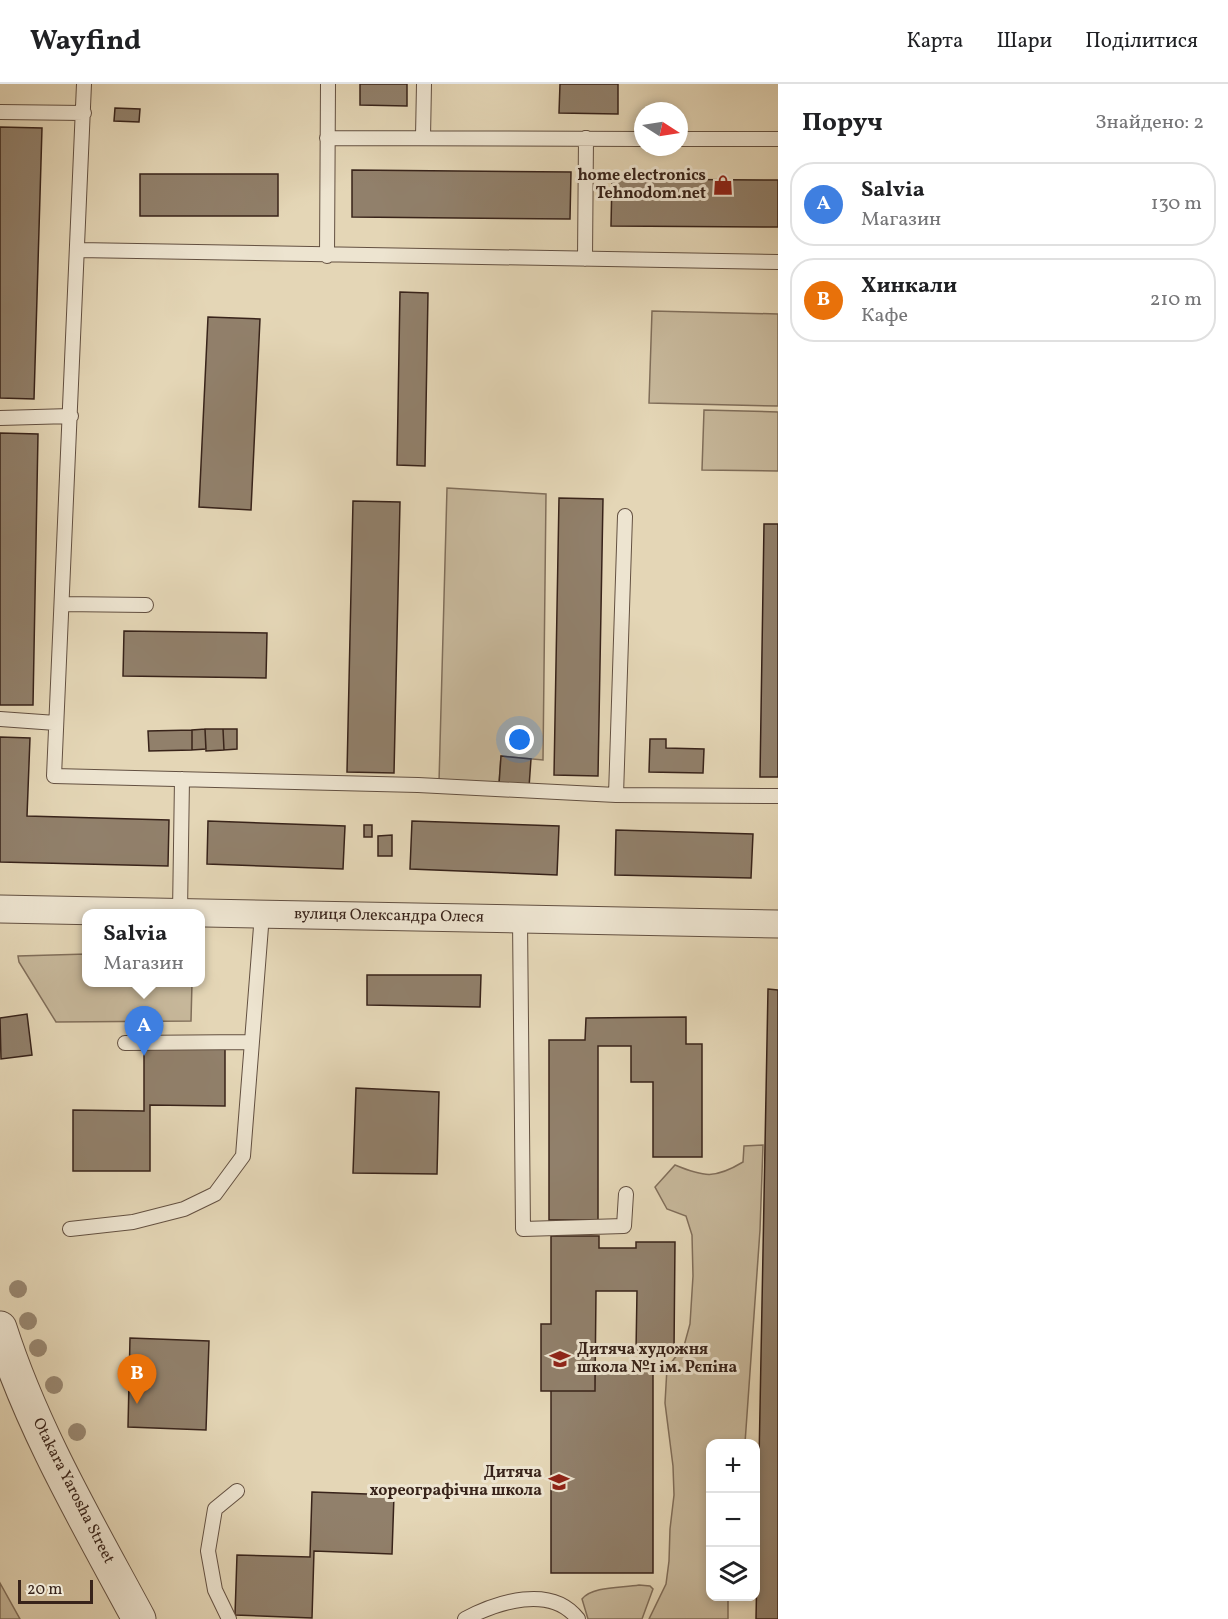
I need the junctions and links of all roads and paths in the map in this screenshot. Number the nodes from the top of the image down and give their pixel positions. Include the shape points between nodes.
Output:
1 (84, 84) edge
2 (328, 84) edge
3 (424, 84) edge
4 (0, 112) edge
5 (84, 113) junction
6 (423, 137) junction
7 (327, 138) junction
8 (586, 138) junction
9 (634, 139) edge
10 (688, 139) edge
11 (778, 139) edge
12 (78, 250) junction
13 (327, 256) junction
14 (585, 260) junction
15 (778, 262) edge
16 (71, 416) junction
17 (0, 418) edge
18 (625, 516) dead end
19 (62, 604) junction
20 (146, 605) dead end
21 (0, 719) edge
22 (56, 723) junction
23 (182, 779) junction
24 (616, 795) junction
25 (778, 796) edge
26 (0, 909) edge
27 (180, 909) edge
28 (82, 910) edge
29 (205, 913) edge
30 (262, 914) junction
31 (520, 919) junction
32 (778, 924) edge
33 (252, 1042) junction
34 (124, 1043) dead end
35 (626, 1194) dead end
36 (70, 1229) dead end
37 (0, 1328) edge
38 (237, 1491) dead end
39 (139, 1619) edge
40 (229, 1619) edge
41 (465, 1619) edge
42 (578, 1619) edge

1 - 5 lane
2 - 7 lane
3 - 6 lane
4 - 5 lane
5 - 12 lane
6 - 7 lane
6 - 8 lane
7 - 13 lane
8 - 9 lane
8 - 14 lane
10 - 11 lane
12 - 13 lane
12 - 16 lane
13 - 14 lane
14 - 15 lane
16 - 17 lane
16 - 19 lane
18 - 24 lane
19 - 20 lane
19 - 22 lane
21 - 22 lane
22 - 23 lane via 54,776
23 - 24 lane
23 - 27 lane
24 - 25 lane
26 - 28 street, вулиця Олександра Олеся
29 - 30 street, вулиця Олександра Олеся
30 - 31 street, вулиця Олександра Олеся
30 - 33 lane
31 - 32 street, вулиця Олександра Олеся
31 - 35 lane via 523,1229 624,1226
33 - 34 lane
33 - 36 lane via 243,1156 215,1194 184,1209 133,1222
37 - 39 street, Otakara Yarosha Street via 49,1452
38 - 40 lane via 215,1509 208,1551 215,1590
41 - 42 lane via 486,1608 538,1598 569,1610

